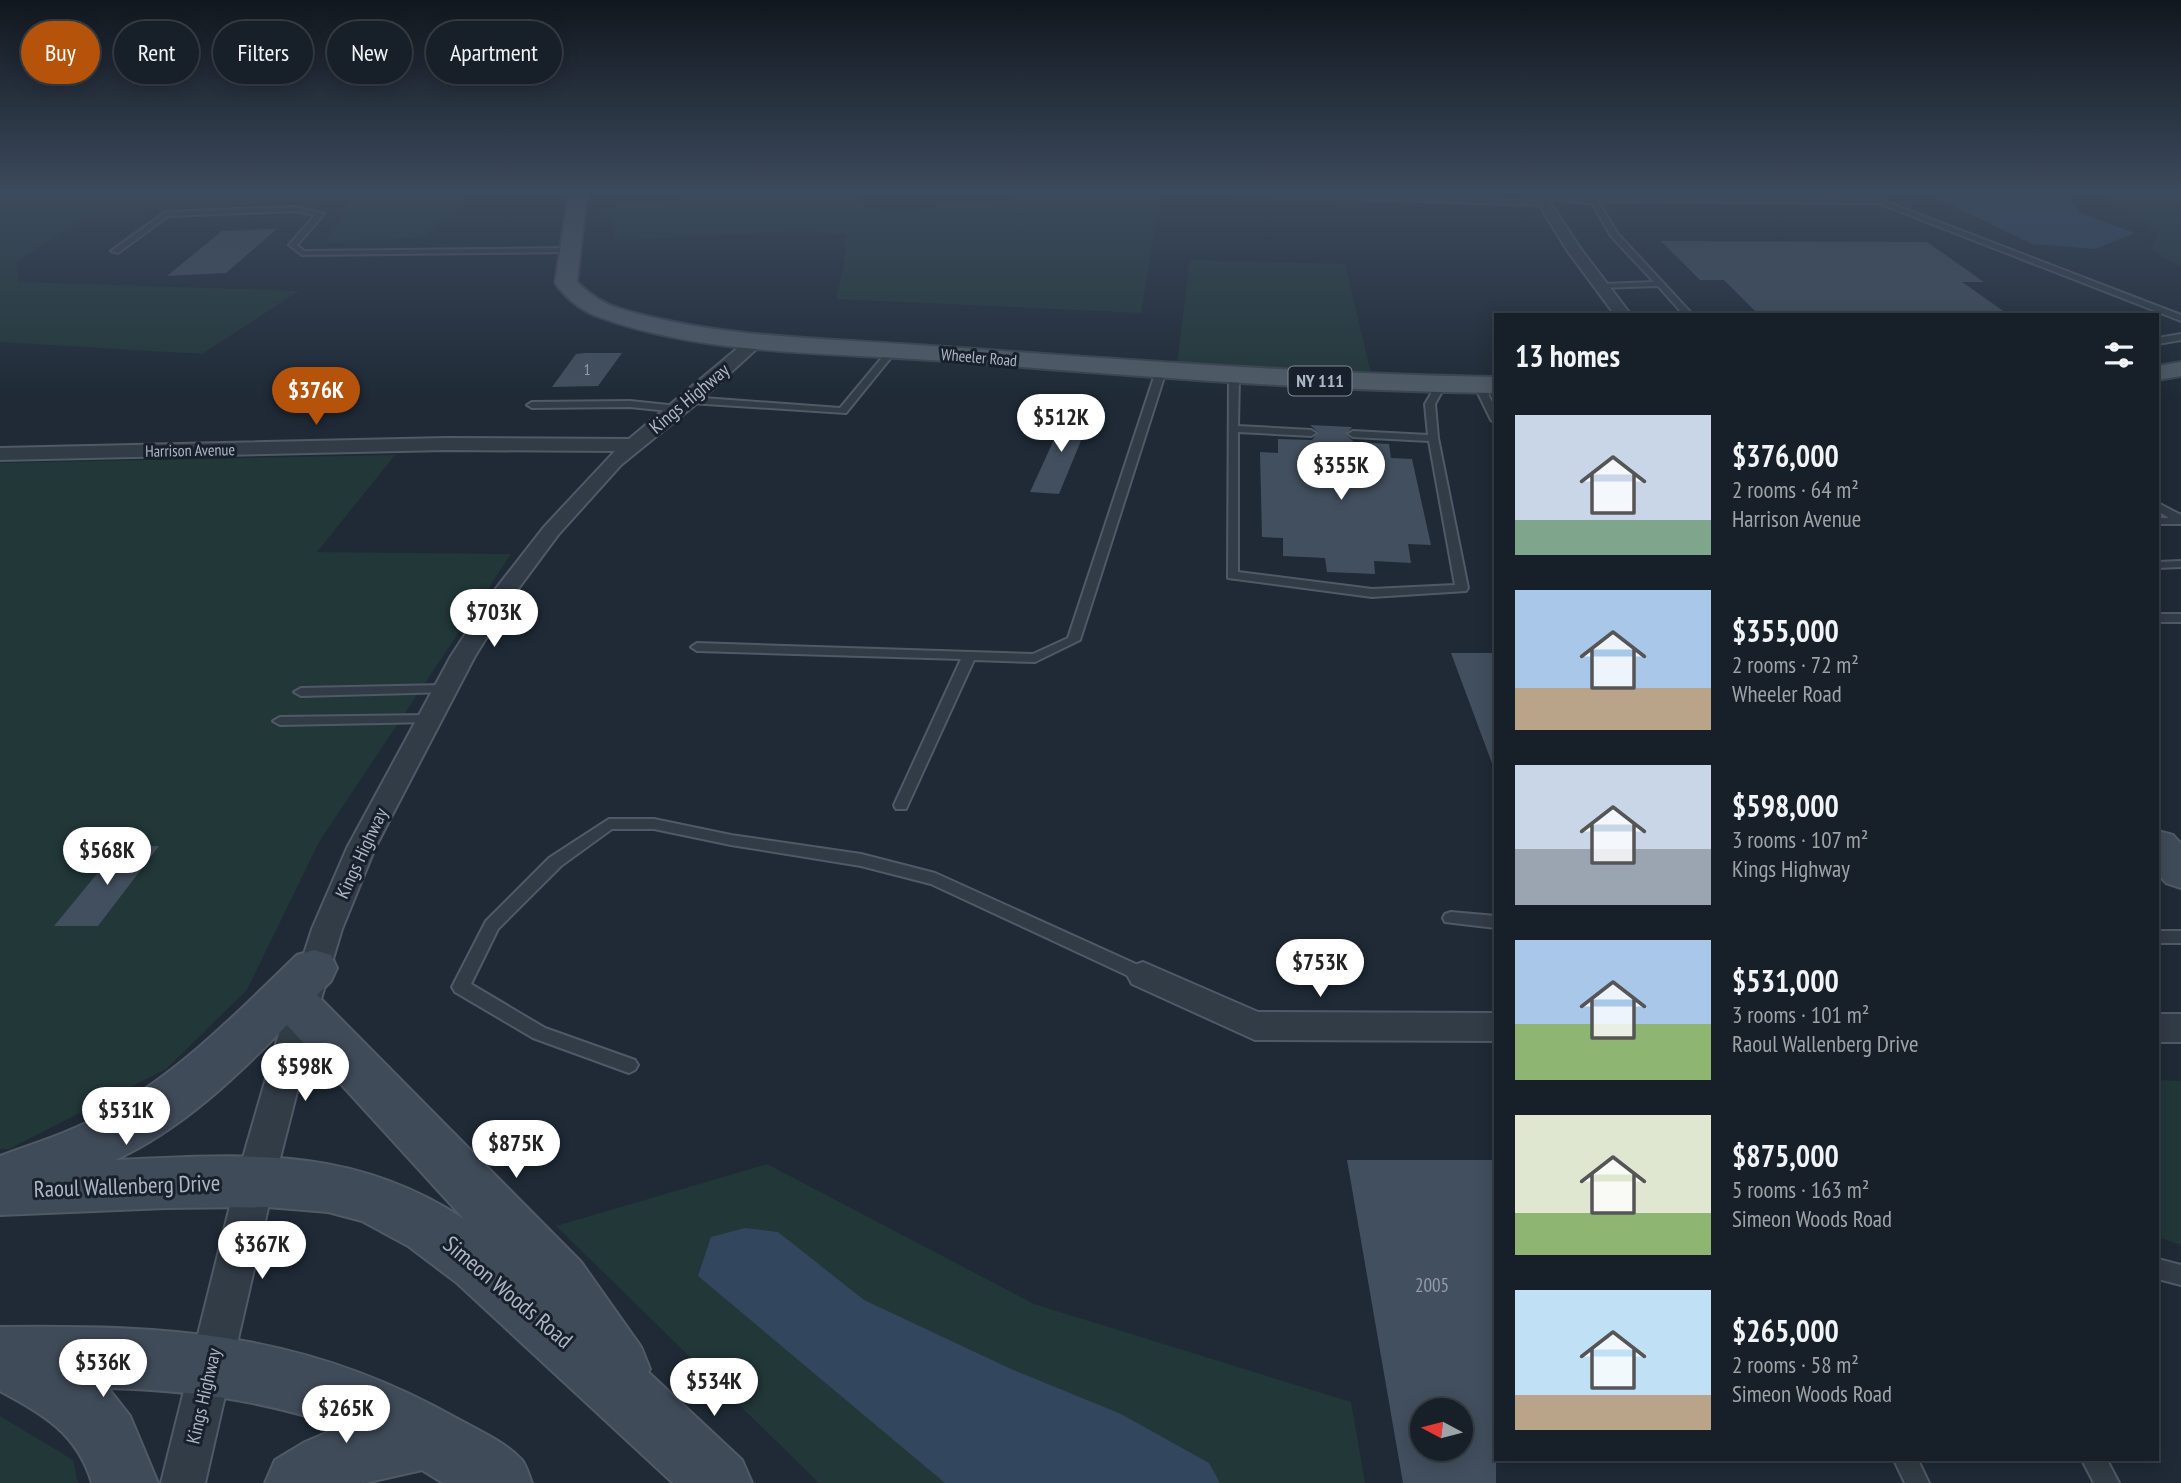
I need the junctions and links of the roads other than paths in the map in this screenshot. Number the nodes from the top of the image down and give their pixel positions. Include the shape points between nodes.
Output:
1 (567, 262) edge
2 (1583, 262) edge
3 (1640, 262) edge
4 (2037, 262) edge
5 (1660, 284) junction
6 (1601, 286) junction
7 (1621, 313) edge
8 (1687, 313) edge
9 (2181, 318) edge
10 (2181, 337) edge
11 (757, 340) junction
12 (2159, 341) edge
13 (893, 350) junction
14 (2181, 369) edge
15 (1161, 371) junction
16 (2159, 373) edge
17 (1234, 376) junction
18 (1441, 384) junction
19 (1488, 385) edge
20 (532, 405) dead end
21 (684, 405) junction
22 (1494, 411) edge
23 (1234, 429) junction
24 (1311, 433) dead end
25 (1353, 434) dead end
26 (1433, 438) junction
27 (632, 445) junction
28 (0, 454) edge
29 (2159, 507) edge
30 (2181, 520) edge
31 (2159, 521) edge
32 (2181, 564) edge
33 (2159, 565) edge
34 (2159, 618) edge
35 (2181, 618) edge
36 (697, 647) dead end
37 (969, 656) junction
38 (445, 689) junction
39 (301, 692) dead end
40 (428, 719) junction
41 (280, 721) dead end
42 (901, 805) dead end
43 (2159, 847) edge
44 (2181, 872) edge
45 (1451, 918) dead end
46 (1494, 922) edge
47 (2159, 937) edge
48 (2181, 937) edge
49 (1143, 975) joint
50 (308, 989) junction
51 (1494, 1027) edge
52 (2159, 1028) edge
53 (2181, 1028) edge
54 (629, 1065) dead end
55 (0, 1181) edge
56 (255, 1182) junction
57 (0, 1190) edge
58 (2159, 1269) edge
59 (2181, 1275) edge
60 (0, 1358) edge
61 (210, 1366) junction
62 (650, 1414) junction
63 (427, 1437) junction
64 (1906, 1461) edge
65 (2095, 1461) edge
66 (125, 1483) edge
67 (183, 1483) edge
68 (298, 1483) edge
69 (499, 1483) edge
70 (719, 1483) edge
71 (1917, 1483) edge
72 (2107, 1483) edge

1 - 11 main road, Wheeler Road / NY 111 via 566,283 585,303 682,331
2 - 6 street
3 - 5 lane
4 - 9 lane
5 - 6 lane
5 - 8 lane
6 - 7 street
10 - 12 lane
11 - 13 main road, Wheeler Road / NY 111
11 - 21 street, Kings Highway
13 - 15 main road, Wheeler Road / NY 111
13 - 21 lane via 843,411
14 - 16 main road
15 - 17 main road, Wheeler Road / NY 111
15 - 37 lane via 1074,640 1035,658
17 - 18 main road, Wheeler Road / NY 111
17 - 23 lane
18 - 19 main road, Wheeler Road / NY 111
18 - 26 lane via 1430,404
19 - 22 lane
20 - 21 lane
21 - 27 street, Kings Highway
23 - 24 lane
23 - 26 lane via 1231,575 1373,593 1462,588
25 - 26 lane
27 - 28 street, Harrison Avenue via 446,444
27 - 38 street, Kings Highway via 596,478 543,541 502,595
29 - 30 lane
30 - 31 lane
32 - 33 lane
34 - 35 lane
36 - 37 lane
37 - 42 lane
38 - 39 lane
38 - 40 street, Kings Highway
40 - 41 lane
40 - 50 street, Kings Highway via 361,848
43 - 44 street
45 - 46 lane
47 - 48 lane
49 - 51 street via 1255,1026
49 - 54 lane via 935,879 861,860 654,824 609,824 555,862 492,925 461,987 539,1033
50 - 55 street via 164,1105 92,1144
50 - 56 street, Kings Highway
50 - 62 street via 560,1282
52 - 53 street
56 - 57 street, Raoul Wallenberg Drive
56 - 61 street, Kings Highway
56 - 62 street, Simeon Woods Road via 342,1190 408,1213 467,1254
58 - 59 lane
60 - 61 street via 116,1358
60 - 66 street via 92,1416
61 - 63 street via 290,1380
61 - 67 street, Kings Highway
62 - 70 street, Simeon Woods Road
63 - 68 street via 341,1458
63 - 69 street
64 - 71 lane
65 - 72 lane

